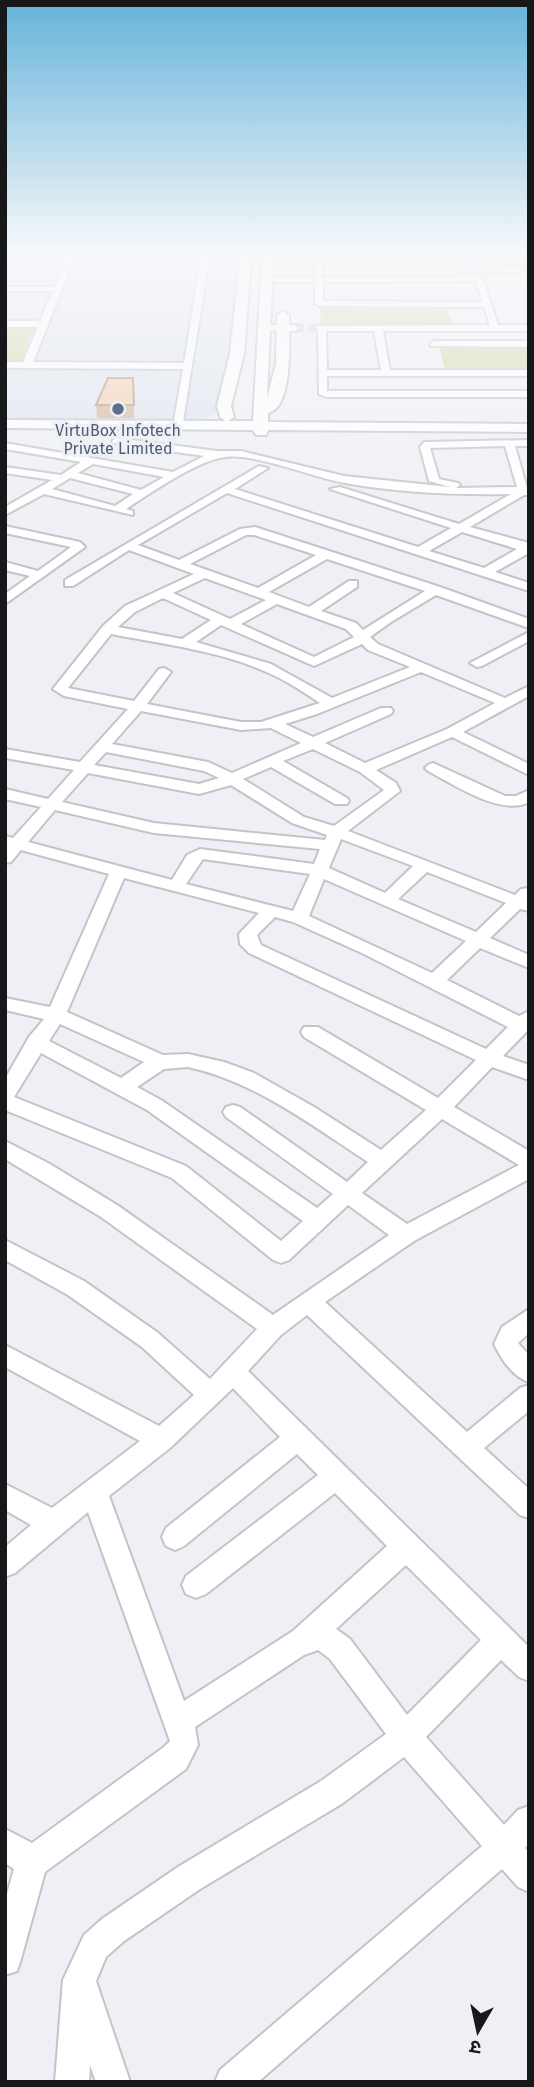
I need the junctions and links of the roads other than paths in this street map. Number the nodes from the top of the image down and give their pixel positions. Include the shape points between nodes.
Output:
1 (33, 350) edge
2 (189, 350) edge
3 (238, 350) edge
4 (250, 350) edge
5 (264, 350) edge
6 (286, 350) edge
7 (321, 350) edge
8 (382, 350) edge
9 (436, 350) edge
10 (487, 350) edge
11 (438, 358) junction
12 (5, 365) edge
13 (27, 365) junction
14 (186, 366) junction
15 (323, 373) junction
16 (386, 373) junction
17 (529, 373) edge
18 (529, 394) edge
19 (264, 404) junction
20 (240, 407) dead end
21 (228, 417) junction
22 (5, 424) edge
23 (186, 427) junction
24 (322, 428) junction
25 (254, 430) junction
26 (529, 430) edge
27 (5, 432) edge
28 (121, 436) junction
29 (509, 443) junction
30 (529, 443) edge
31 (5, 446) edge
32 (218, 454) junction
33 (89, 462) junction
34 (263, 468) junction
35 (5, 470) edge
36 (174, 475) junction
37 (65, 476) junction
38 (225, 489) junction
39 (526, 489) edge
40 (42, 490) junction
41 (5, 493) edge
42 (145, 494) junction
43 (27, 499) junction
44 (117, 510) junction
45 (5, 512) edge
46 (131, 514) dead end
47 (464, 526) junction
48 (5, 529) edge
49 (128, 546) junction
50 (528, 548) edge
51 (419, 552) junction
52 (70, 554) junction
53 (326, 554) junction
54 (104, 561) junction
55 (181, 564) junction
56 (5, 566) edge
57 (205, 573) junction
58 (485, 573) junction
59 (40, 575) junction
60 (69, 583) dead end
61 (354, 584) dead end
62 (529, 587) edge
63 (436, 590) junction
64 (162, 593) junction
65 (259, 593) junction
66 (277, 599) junction
67 (5, 600) edge
68 (310, 611) junction
69 (226, 622) junction
70 (529, 624) edge
71 (108, 629) junction
72 (529, 636) edge
73 (363, 638) junction
74 (184, 644) junction
75 (477, 663) dead end
76 (420, 668) junction
77 (164, 672) dead end
78 (529, 690) edge
79 (331, 703) junction
80 (506, 703) junction
81 (138, 706) junction
82 (386, 712) dead end
83 (275, 724) junction
84 (452, 732) junction
85 (311, 742) junction
86 (102, 747) junction
87 (5, 753) edge
88 (270, 760) junction
89 (527, 767) edge
90 (83, 768) junction
91 (433, 768) dead end
92 (365, 769) junction
93 (231, 778) junction
94 (5, 794) edge
95 (529, 795) edge
96 (341, 801) dead end
97 (52, 805) junction
98 (332, 839) junction
99 (9, 848) edge
100 (425, 864) junction
101 (318, 870) junction
102 (118, 871) junction
103 (177, 885) junction
104 (388, 899) junction
105 (525, 900) edge
106 (272, 910) junction
107 (299, 918) junction
108 (477, 940) junction
109 (529, 962) edge
110 (434, 982) junction
111 (5, 1004) edge
112 (55, 1015) junction
113 (525, 1021) edge
114 (311, 1032) dead end
115 (36, 1042) junction
116 (488, 1058) junction
117 (162, 1062) junction
118 (529, 1073) edge
119 (122, 1088) junction
120 (5, 1095) edge
121 (5, 1102) edge
122 (440, 1109) junction
123 (233, 1112) dead end
124 (5, 1149) edge
125 (383, 1162) junction
126 (526, 1171) edge
127 (348, 1194) junction
128 (320, 1221) junction
129 (406, 1235) junction
130 (5, 1249) edge
131 (308, 1301) junction
132 (529, 1319) edge
133 (273, 1328) junction
134 (5, 1355) edge
135 (529, 1371) edge
136 (233, 1372) junction
137 (211, 1395) junction
138 (529, 1396) edge
139 (298, 1438) junction
140 (161, 1440) junction
141 (466, 1448) junction
142 (335, 1476) junction
143 (94, 1491) junction
144 (5, 1496) edge
145 (529, 1506) edge
146 (53, 1523) junction
147 (176, 1537) dead end
148 (406, 1548) junction
149 (5, 1564) edge
150 (196, 1585) dead end
151 (502, 1639) junction
152 (303, 1640) junction
153 (529, 1667) edge
154 (177, 1722) junction
155 (406, 1737) junction
156 (529, 1821) edge
157 (5, 1844) edge
158 (503, 1848) junction
159 (32, 1862) junction
160 (529, 1876) edge
161 (6, 1954) edge
162 (80, 1980) junction
163 (72, 2082) edge
164 (113, 2082) edge
165 (232, 2082) edge

1 - 13 street
2 - 14 street
3 - 21 street via 224,406
4 - 25 street via 246,399
5 - 19 street
6 - 19 street via 276,396
7 - 15 street
8 - 16 street
9 - 11 street
10 - 11 street
11 - 16 street
11 - 17 street
12 - 13 street
13 - 14 street
14 - 23 street
15 - 16 street
15 - 18 street via 322,392 332,395
19 - 24 street via 286,421
19 - 25 street
20 - 21 street
21 - 23 street
22 - 23 street
23 - 25 street
24 - 25 street
24 - 26 street
25 - 26 street
25 - 28 street
27 - 28 street
28 - 32 street
28 - 33 street
29 - 30 street
29 - 39 street
29 - 39 street via 434,443 425,447 434,481
31 - 33 street
32 - 34 street
32 - 36 street
32 - 39 street via 259,458 328,477 391,487 488,493
33 - 36 street
33 - 37 street
34 - 38 street
34 - 47 street
35 - 37 street
36 - 42 street
37 - 40 street
37 - 42 street
38 - 49 street
38 - 51 street
39 - 47 street
40 - 43 street
40 - 44 street
41 - 43 street
42 - 44 street
43 - 45 street
44 - 46 street
47 - 50 street
47 - 51 street
48 - 52 street via 79,546
49 - 54 street
49 - 55 street
50 - 58 street
51 - 58 street
52 - 54 street
52 - 59 street
53 - 55 street via 249,531
53 - 63 street
53 - 65 street
54 - 60 street
55 - 57 street
56 - 59 street
57 - 64 street
57 - 65 street
58 - 62 street
59 - 67 street
61 - 68 street
63 - 70 street
63 - 73 street
64 - 69 street
64 - 71 street via 130,609
65 - 66 street
66 - 68 street
66 - 69 street
68 - 73 street via 351,626
69 - 73 street via 314,662
69 - 74 street
71 - 74 street
71 - 81 street via 60,688
72 - 75 street
73 - 76 street
74 - 79 street via 257,663
76 - 79 street
76 - 80 street
77 - 81 street
78 - 80 street
79 - 83 street
80 - 84 street
81 - 83 street via 242,726
81 - 86 street
82 - 85 street
83 - 85 street
84 - 89 street
84 - 92 street
85 - 88 street
85 - 92 street
86 - 90 street
86 - 93 street via 186,761
87 - 90 street
88 - 93 street
88 - 96 street
90 - 93 street via 199,789
90 - 97 street
91 - 95 street via 502,801 519,801
92 - 98 street via 392,791
93 - 98 street
94 - 97 street
97 - 98 street via 190,834
97 - 99 street
98 - 100 street
98 - 101 street
99 - 102 street
100 - 104 street
100 - 105 street
101 - 103 street via 200,854
101 - 104 street
101 - 107 street
102 - 103 street
102 - 112 street
103 - 106 street
104 - 108 street
105 - 108 street
106 - 107 street
106 - 116 street via 248,934 249,944
107 - 110 street
108 - 109 street
108 - 110 street
110 - 113 street
111 - 112 street
112 - 115 street
112 - 117 street
113 - 116 street
114 - 122 street
115 - 119 street
115 - 120 street
116 - 118 street
116 - 122 street
117 - 119 street
117 - 125 street via 180,1060 241,1075
119 - 128 street via 165,1112
121 - 128 street via 179,1172 281,1254
122 - 125 street
122 - 126 street
123 - 127 street
124 - 133 street via 107,1209
125 - 127 street
126 - 129 street
127 - 128 street
127 - 129 street
129 - 131 street
130 - 137 street via 76,1289 150,1340
131 - 133 street
131 - 141 street
132 - 135 street via 510,1334 506,1344
133 - 136 street
134 - 140 street
136 - 137 street
136 - 139 street
137 - 140 street
138 - 141 street
139 - 142 street
139 - 147 street
140 - 143 street
141 - 145 street
142 - 148 street
142 - 150 street
143 - 146 street
143 - 154 street
144 - 146 street
146 - 149 street
148 - 151 street
148 - 152 street
151 - 153 street
151 - 155 street
152 - 154 street
152 - 155 street via 328,1637
154 - 159 street via 186,1737 184,1749 175,1758
155 - 158 street
155 - 162 street via 332,1792 113,1930 95,1946
156 - 158 street
157 - 159 street
158 - 160 street
158 - 165 street
159 - 161 street
162 - 163 street
162 - 164 street

